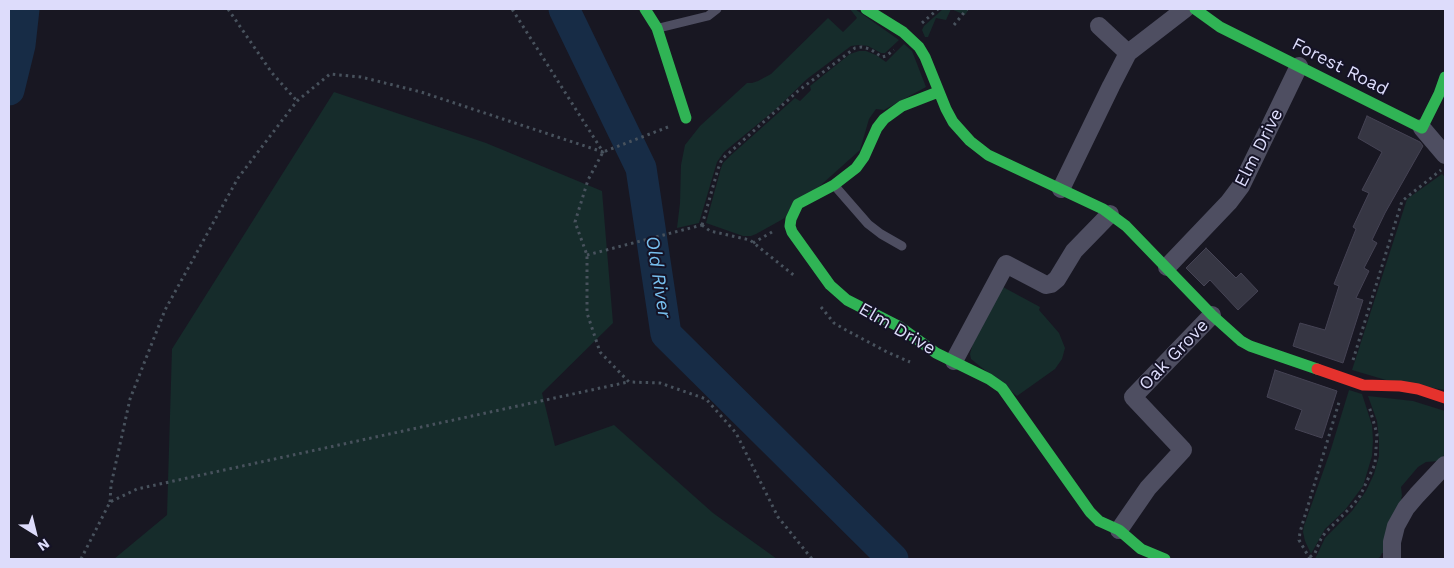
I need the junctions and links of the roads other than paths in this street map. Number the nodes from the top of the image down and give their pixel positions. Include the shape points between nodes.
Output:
1 (645, 9) edge
2 (717, 9) edge
3 (866, 9) edge
4 (1185, 9) edge
5 (1195, 9) edge
6 (1099, 26) dead end
7 (657, 28) junction
8 (1128, 53) junction
9 (1299, 66) junction
10 (1445, 77) edge
11 (938, 92) junction
12 (686, 118) dead end
13 (1422, 128) junction
14 (1445, 154) edge
15 (834, 185) junction
16 (1061, 190) junction
17 (1110, 214) junction
18 (902, 246) dead end
19 (1167, 268) junction
20 (1212, 315) junction
21 (954, 361) junction
22 (1445, 398) edge
23 (1443, 471) edge
24 (1119, 530) junction
25 (1165, 559) edge
26 (1392, 559) edge

1 - 7 street
2 - 7 lane via 708,16
3 - 11 street via 909,37 925,57
4 - 8 street
5 - 9 street, Forest Road via 1220,27
6 - 8 street
7 - 12 street
8 - 16 street
9 - 13 street, Forest Road
9 - 19 street, Elm Drive via 1241,186
10 - 13 street
11 - 15 street, Elm Drive via 902,106 884,119 856,168
11 - 16 street via 953,122 970,142
13 - 14 street
15 - 18 lane via 868,224
15 - 21 street, Elm Drive via 804,200 793,211 790,226 797,241 843,297
16 - 17 street
17 - 19 street
17 - 21 street via 1074,251 1051,284 1006,264
19 - 20 street
20 - 22 street via 1250,346 1365,385 1400,386
20 - 24 street, Oak Grove via 1132,397 1183,450 1148,488
21 - 24 street, Elm Drive via 1002,388 1090,512
23 - 26 street via 1412,502 1396,526
24 - 25 street, Elm Drive via 1141,549

